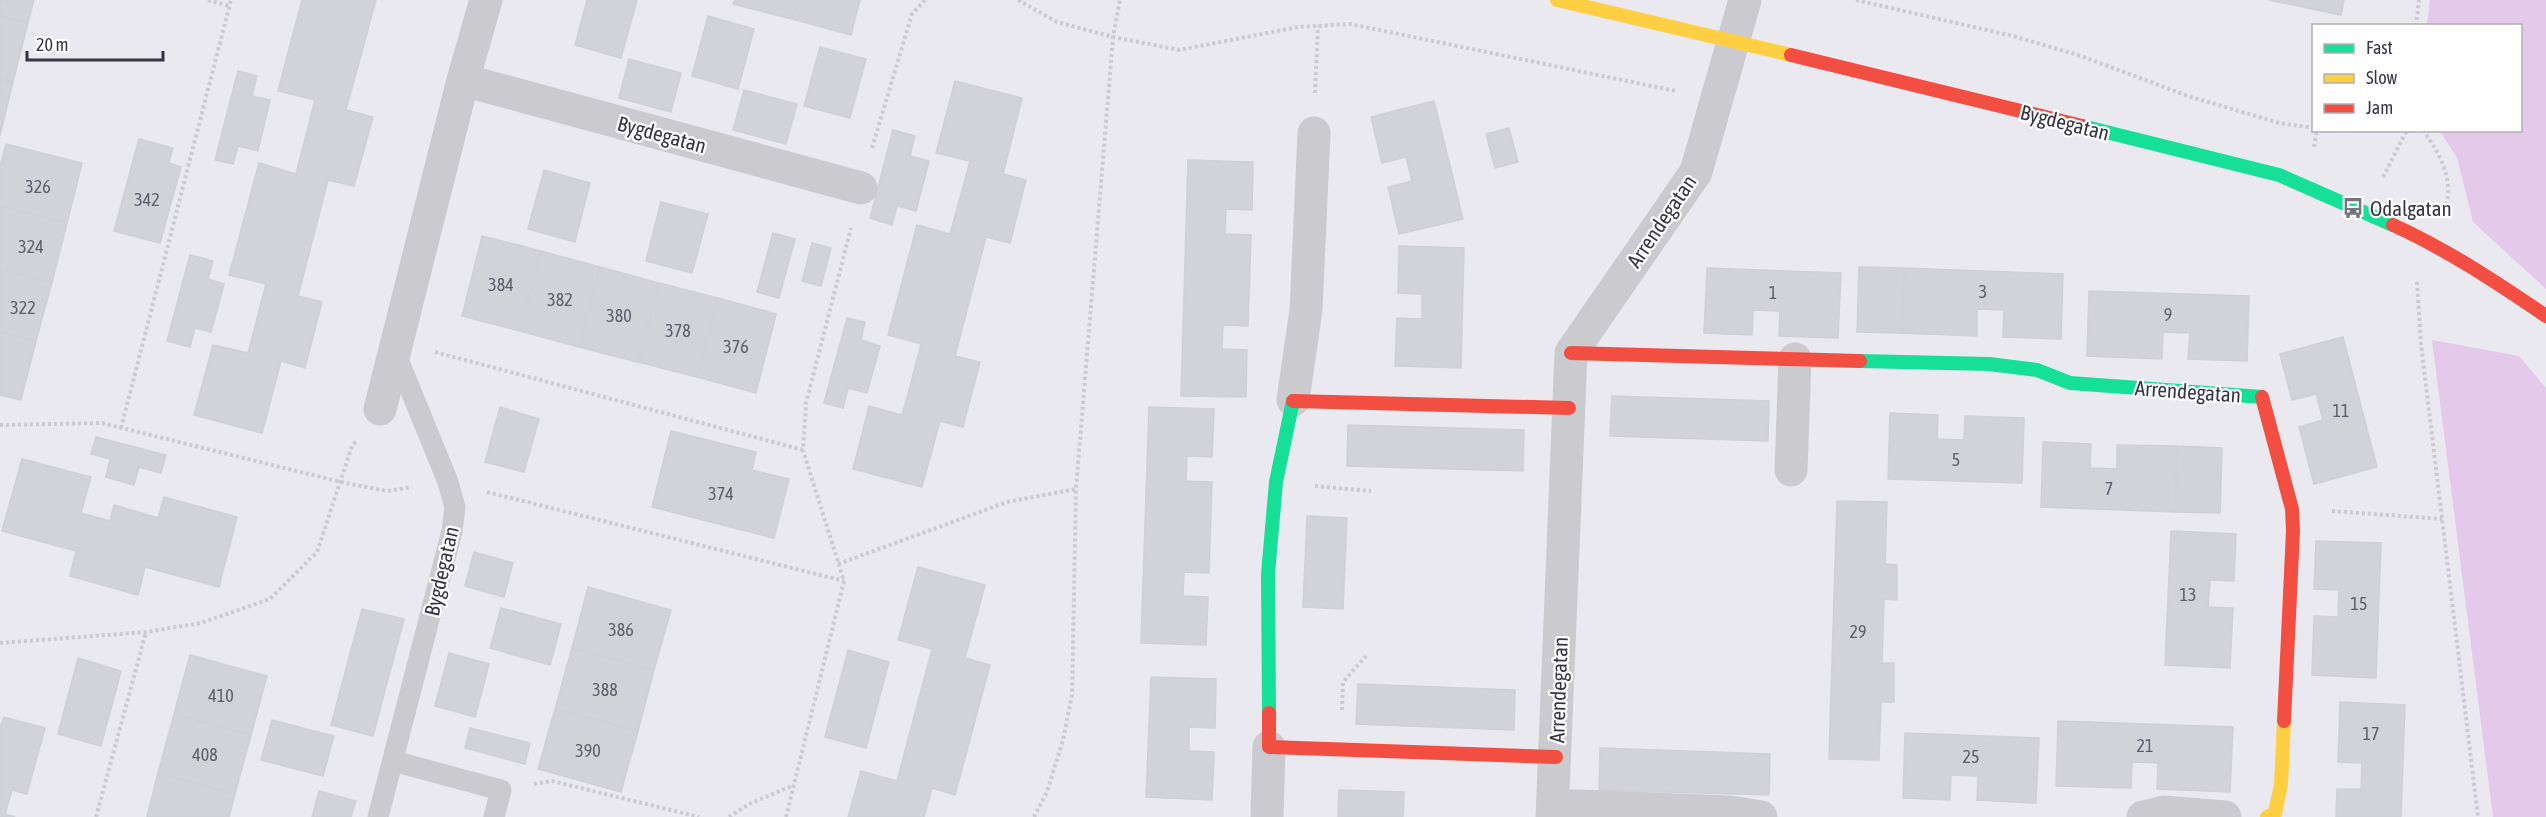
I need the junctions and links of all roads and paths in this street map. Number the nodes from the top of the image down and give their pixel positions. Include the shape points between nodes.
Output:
1 (208, 0) edge
2 (231, 0) edge
3 (486, 0) edge
4 (925, 0) edge
5 (1018, 0) edge
6 (1120, 0) edge
7 (1557, 0) edge
8 (1745, 0) edge
9 (1856, 0) edge
10 (2418, 0) edge
11 (229, 6) junction
12 (2416, 24) edge
13 (1318, 26) junction
14 (1113, 37) junction
15 (1734, 41) junction
16 (463, 80) junction
17 (1718, 100) junction
18 (2312, 128) edge
19 (2406, 132) edge
20 (2424, 132) edge
21 (1314, 133) joint
22 (2379, 186) dead end
23 (861, 188) junction
24 (2430, 242) junction
25 (2546, 316) edge
26 (397, 347) junction
27 (1571, 353) junction
28 (1795, 359) junction
29 (1293, 400) junction
30 (1569, 408) junction
31 (381, 409) joint
32 (121, 428) dead end
33 (802, 450) junction
34 (1791, 470) dead end
35 (1276, 482) junction
36 (1076, 489) junction
37 (1371, 491) dead end
38 (2292, 509) junction
39 (2442, 519) junction
40 (838, 564) junction
41 (146, 632) junction
42 (0, 643) edge
43 (1366, 656) dead end
44 (1269, 747) junction
45 (1340, 749) junction
46 (1556, 757) junction
47 (393, 761) junction
48 (794, 785) junction
49 (501, 790) junction
50 (1553, 811) edge
51 (96, 817) edge
52 (378, 817) edge
53 (494, 817) edge
54 (699, 817) edge
55 (729, 817) edge
56 (786, 817) edge
57 (1034, 817) edge
58 (1268, 817) edge
59 (1761, 817) edge
60 (2143, 817) edge
61 (2225, 817) edge
62 (2267, 817) edge
63 (2478, 817) edge

1 - 11 path
2 - 11 path
3 - 16 street
4 - 23 path via 912,14
5 - 14 path via 1057,22
6 - 14 path
7 - 15 street, Bygdegatan
8 - 15 street
9 - 18 path via 2013,36 2081,56 2188,96 2279,123
10 - 12 path
11 - 32 path
13 - 14 path via 1179,50
13 - 17 path via 1350,24
13 - 21 path
14 - 36 path
15 - 17 street, Arrendegatan
15 - 24 street, Bygdegatan via 2259,169
16 - 23 street, Bygdegatan
16 - 26 street
17 - 27 street, Arrendegatan via 1696,172
19 - 22 path
20 - 24 path via 2438,151 2448,183 2448,202
21 - 29 street via 1306,310
23 - 33 path via 806,403
24 - 25 street, Bygdegatan
24 - 39 path via 2416,285
26 - 31 street
26 - 33 path
26 - 47 lane, Bygdegatan via 455,507 453,531
27 - 28 street, Arrendegatan
27 - 30 street, Arrendegatan
28 - 34 street
28 - 38 street, Arrendegatan via 1989,364 2037,370 2070,383 2262,396
29 - 30 street
29 - 35 street
30 - 46 street, Arrendegatan
31 - 41 path via 352,446 317,552 270,599 201,623
33 - 40 path
35 - 37 path
35 - 44 street via 1268,574
36 - 40 path via 1007,502
36 - 57 path via 1072,695 1047,792
38 - 39 path
38 - 62 street, Arrendegatan via 2281,785 2275,813
39 - 63 path
40 - 48 path via 844,581
41 - 42 path
41 - 51 path
43 - 45 path via 1343,682
44 - 45 street, Arrendegatan
44 - 58 street
45 - 46 street, Arrendegatan
46 - 50 street, Arrendegatan
47 - 49 lane
47 - 52 lane, Bygdegatan
48 - 55 path
48 - 56 path
49 - 53 lane
49 - 54 path via 552,781
50 - 59 street, Arrendegatan via 1730,813
60 - 61 street via 2164,812

